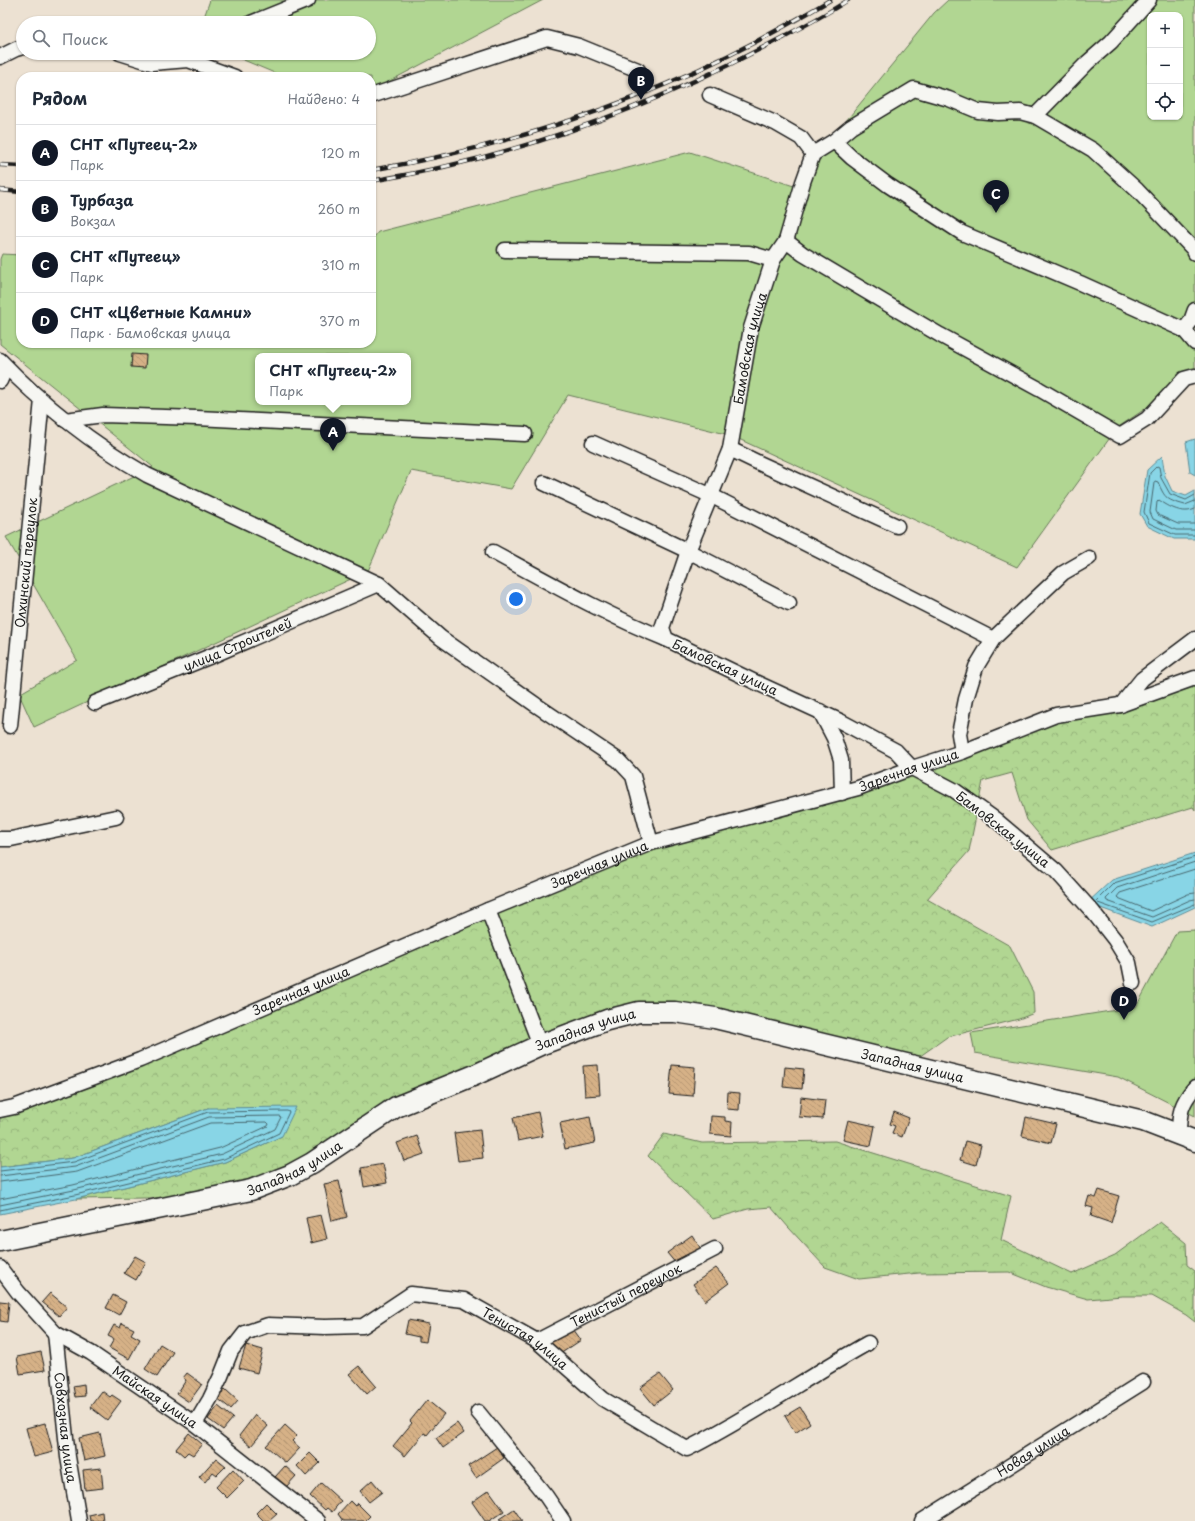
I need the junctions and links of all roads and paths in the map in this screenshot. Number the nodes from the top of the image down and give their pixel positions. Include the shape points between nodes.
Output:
1 (308, 0) edge
2 (1149, 0) edge
3 (268, 16) edge
4 (16, 49) edge
5 (0, 57) edge
6 (142, 60) edge
7 (173, 60) edge
8 (200, 60) edge
9 (638, 70) dead end
10 (225, 72) edge
11 (376, 94) edge
12 (710, 95) dead end
13 (1035, 116) junction
14 (834, 141) junction
15 (813, 154) junction
16 (786, 241) junction
17 (505, 250) dead end
18 (1195, 253) edge
19 (773, 260) junction
20 (1195, 310) edge
21 (1184, 330) junction
22 (1195, 343) edge
23 (3, 363) edge
24 (1195, 376) edge
25 (0, 381) edge
26 (42, 400) junction
27 (65, 420) junction
28 (525, 434) dead end
29 (593, 443) dead end
30 (730, 449) junction
31 (544, 483) dead end
32 (712, 496) junction
33 (897, 526) dead end
34 (688, 551) junction
35 (493, 552) dead end
36 (1089, 558) dead end
37 (378, 584) junction
38 (789, 603) dead end
39 (666, 639) junction
40 (993, 639) junction
41 (1193, 644) edge
42 (1195, 678) edge
43 (95, 703) dead end
44 (1120, 705) junction
45 (820, 711) junction
46 (10, 726) dead end
47 (962, 752) junction
48 (912, 768) junction
49 (842, 793) junction
50 (116, 817) dead end
51 (0, 839) edge
52 (651, 843) junction
53 (488, 910) junction
54 (1133, 983) dead end
55 (540, 1045) junction
56 (1195, 1087) edge
57 (0, 1110) edge
58 (1187, 1138) edge
59 (0, 1241) edge
60 (715, 1250) dead end
61 (0, 1268) edge
62 (55, 1333) junction
63 (537, 1341) junction
64 (868, 1343) dead end
65 (1143, 1382) dead end
66 (478, 1412) dead end
67 (195, 1424) junction
68 (79, 1521) edge
69 (318, 1521) edge
70 (563, 1521) edge
71 (922, 1521) edge

1 - 3 street
2 - 13 street via 1111,42
4 - 5 street
6 - 7 street via 152,63
8 - 10 street
9 - 11 street via 579,46 547,38
12 - 15 street via 801,138
13 - 14 street via 1020,112 978,112 949,99 914,89 851,127
13 - 18 street via 1093,150 1137,190
14 - 15 street
14 - 21 street via 888,185 962,233
15 - 16 street, Бамовская улица
16 - 19 street, Бамовская улица
16 - 24 street via 803,254 933,332 1120,436 1147,419 1184,379
17 - 19 street via 749,253
19 - 30 street, Бамовская улица via 751,328
20 - 21 street
21 - 22 street
23 - 25 street
23 - 26 street
26 - 27 street
26 - 46 street, Олхинский переулок
27 - 28 street via 103,414
27 - 37 street via 147,475
29 - 32 street
30 - 32 street, Бамовская улица
30 - 33 street
31 - 34 street
32 - 34 street, Бамовская улица
32 - 40 street
34 - 38 street
34 - 39 street, Бамовская улица via 662,628
35 - 39 street via 585,602
36 - 40 street via 1063,573
37 - 43 street, улица Строителей
37 - 52 street via 441,638 536,706 618,760 633,776
39 - 45 street, Бамовская улица
40 - 47 street via 976,666 966,699 959,734
41 - 44 street via 1142,679
42 - 44 street, Заречная улица
44 - 47 street, Заречная улица via 1056,715
45 - 48 street, Бамовская улица via 896,751
45 - 49 street via 834,738 841,760
47 - 48 street, Заречная улица
48 - 49 street, Заречная улица
48 - 54 street, Бамовская улица via 954,790 996,820 1056,871 1094,912 1115,940 1129,963
49 - 52 street, Заречная улица
50 - 51 street via 11,839
52 - 53 street, Заречная улица
53 - 55 street
53 - 57 street, Заречная улица via 140,1060
55 - 58 main road, Западная улица via 607,1020 639,1012 675,1012 715,1018 1143,1121
55 - 59 main road, Западная улица via 396,1107 312,1163 290,1175 251,1190
56 - 58 street via 1183,1102 1179,1117
60 - 63 street, Тенистый переулок
61 - 62 street, Майская улица
62 - 67 street, Майская улица via 91,1353
62 - 68 street, Совхозная улица via 68,1457
63 - 64 street, Тенистая улица via 603,1399 687,1449
63 - 67 street, Тенистая улица via 464,1300 412,1294 362,1326 268,1325 245,1333 231,1351 222,1376
65 - 71 street, Новая улица
66 - 70 street
67 - 69 street, Майская улица

